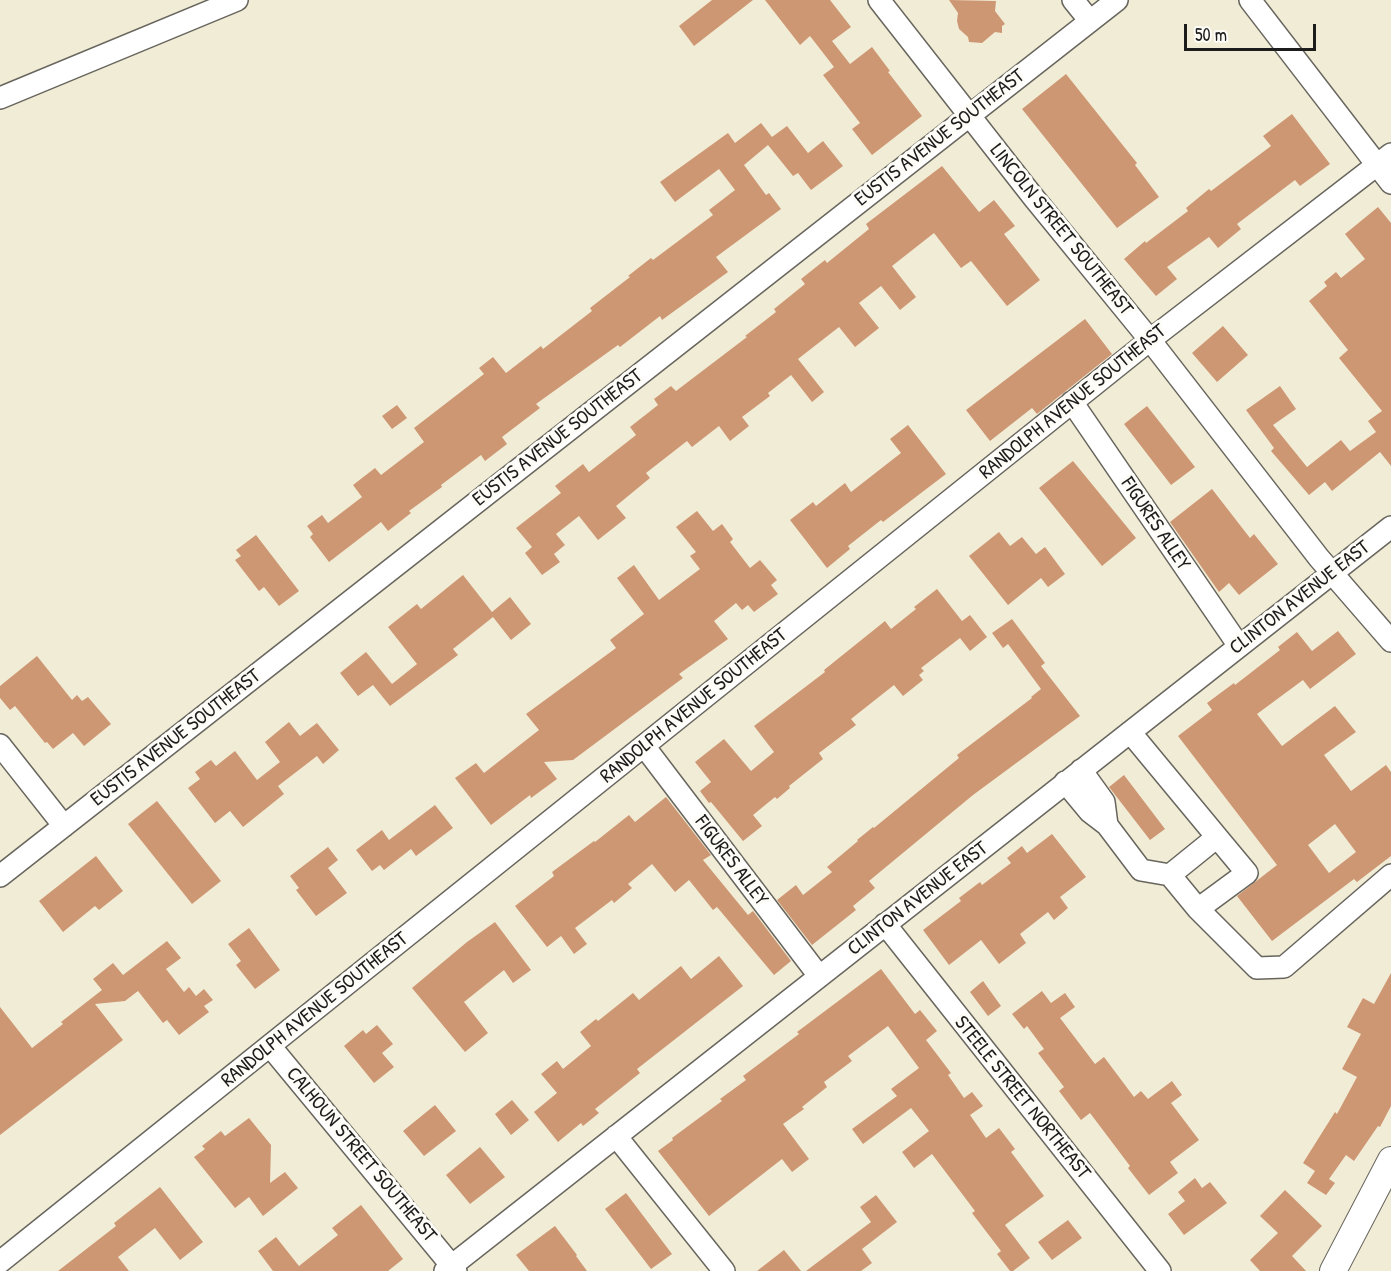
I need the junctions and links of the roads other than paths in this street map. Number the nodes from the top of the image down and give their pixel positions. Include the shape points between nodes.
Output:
1 (237, 0) edge
2 (879, 0) edge
3 (1073, 0) edge
4 (1117, 0) edge
5 (1250, 0) edge
6 (1090, 21) junction
7 (0, 98) edge
8 (969, 115) junction
9 (1384, 160) edge
10 (1391, 183) edge
11 (1150, 340) junction
12 (1072, 402) junction
13 (1391, 526) edge
14 (1332, 573) junction
15 (1391, 641) edge
16 (1239, 646) junction
17 (1130, 732) junction
18 (0, 745) edge
19 (644, 746) junction
20 (1073, 776) junction
21 (64, 826) junction
22 (1217, 837) junction
23 (1170, 875) junction
24 (1391, 875) edge
25 (0, 876) edge
26 (1198, 909) junction
27 (885, 924) junction
28 (819, 976) junction
29 (270, 1046) junction
30 (616, 1136) junction
31 (1391, 1160) edge
32 (0, 1262) edge
33 (451, 1269) edge
34 (724, 1271) edge
35 (1160, 1271) edge
36 (1333, 1271) edge

1 - 7 street
2 - 8 street, LINCOLN STREET SOUTHEAST
3 - 6 street
4 - 6 street, EUSTIS AVENUE SOUTHEAST
5 - 9 street
6 - 8 street, EUSTIS AVENUE SOUTHEAST
8 - 11 street, LINCOLN STREET SOUTHEAST
8 - 21 street, EUSTIS AVENUE SOUTHEAST
9 - 10 street
9 - 11 street, RANDOLPH AVENUE SOUTHEAST
11 - 12 street, RANDOLPH AVENUE SOUTHEAST
11 - 14 street, LINCOLN STREET SOUTHEAST
12 - 16 street, FIGURES ALLEY
12 - 19 street, RANDOLPH AVENUE SOUTHEAST
13 - 14 street, CLINTON AVENUE EAST
14 - 15 street, LINCOLN STREET SOUTHEAST
14 - 16 street, CLINTON AVENUE EAST
16 - 17 street, CLINTON AVENUE EAST
17 - 20 street, CLINTON AVENUE EAST
17 - 22 street
18 - 21 street
19 - 28 street, FIGURES ALLEY
19 - 29 street, RANDOLPH AVENUE SOUTHEAST
20 - 23 street via 1104,802 1107,825 1141,870
20 - 27 street, CLINTON AVENUE EAST
21 - 25 street, EUSTIS AVENUE SOUTHEAST
22 - 23 street
22 - 26 street via 1247,873
23 - 26 street
24 - 26 street via 1284,967 1257,968
27 - 28 street, CLINTON AVENUE EAST
27 - 35 street, STEELE STREET NORTHEAST
28 - 30 street, CLINTON AVENUE EAST
29 - 32 street, RANDOLPH AVENUE SOUTHEAST
29 - 33 street, CALHOUN STREET SOUTHEAST
30 - 33 street, CLINTON AVENUE EAST
30 - 34 street
31 - 36 main road

